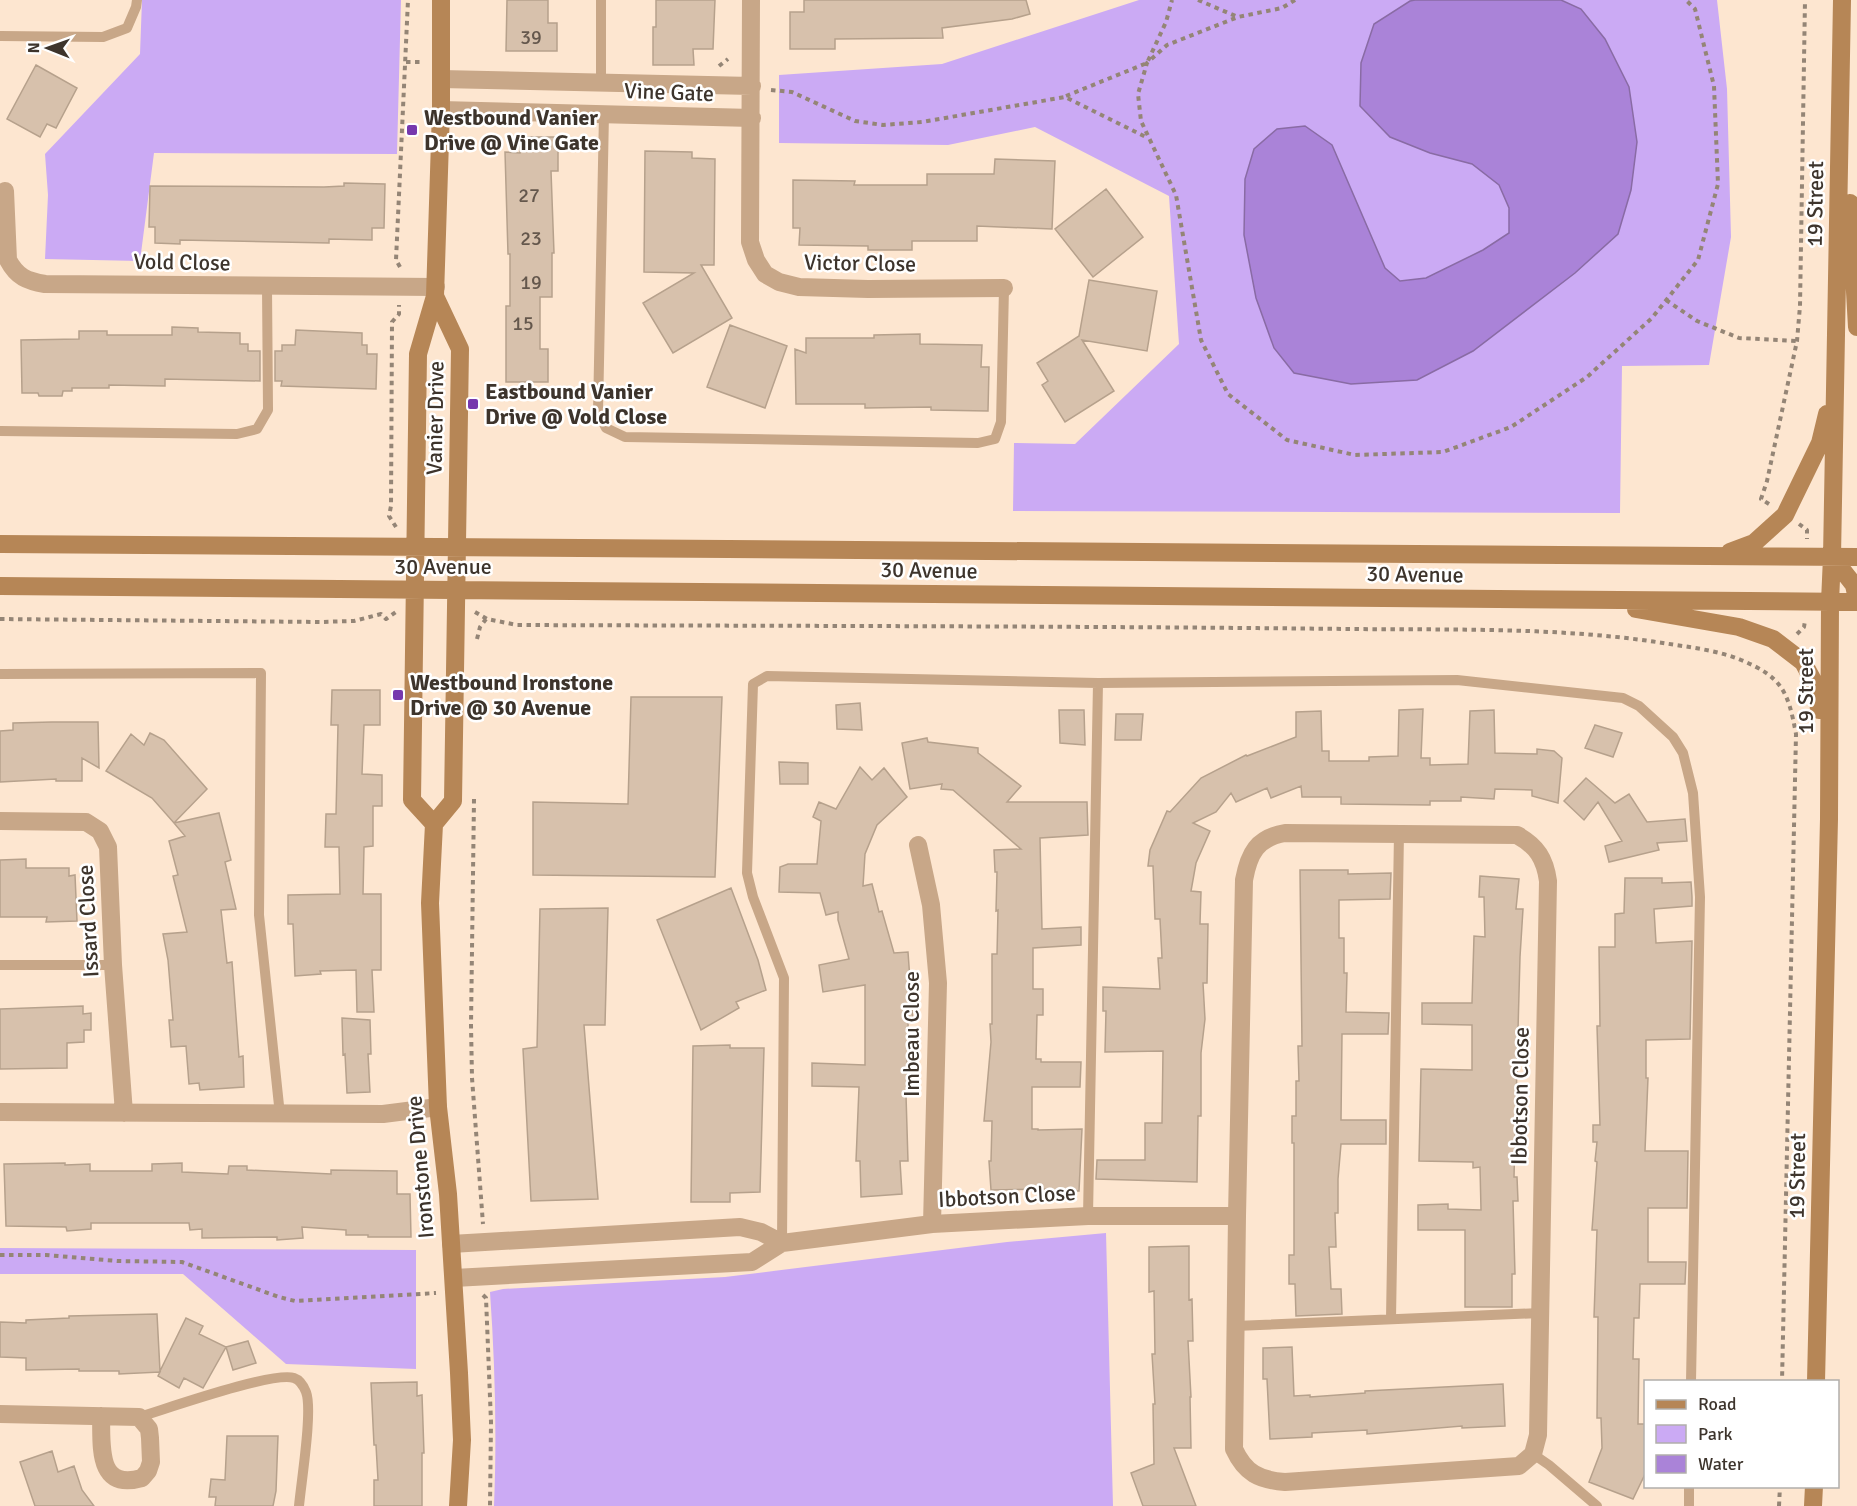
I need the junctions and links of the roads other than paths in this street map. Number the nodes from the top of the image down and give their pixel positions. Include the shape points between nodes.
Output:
1 (136, 0) edge
2 (441, 0) edge
3 (601, 0) edge
4 (751, 0) edge
5 (1842, 0) edge
6 (0, 36) edge
7 (1841, 63) junction
8 (441, 79) junction
9 (601, 82) junction
10 (752, 86) junction
11 (441, 110) junction
12 (604, 114) junction
13 (752, 118) junction
14 (5, 191) dead end
15 (267, 287) junction
16 (1004, 288) joint
17 (435, 292) junction
18 (1857, 327) edge
19 (1836, 378) junction
20 (0, 431) edge
21 (0, 544) edge
22 (416, 546) junction
23 (457, 546) junction
24 (1721, 556) junction
25 (1832, 556) junction
26 (1857, 557) edge
27 (0, 586) edge
28 (415, 590) junction
29 (456, 590) junction
30 (1582, 600) junction
31 (1857, 601) edge
32 (1830, 602) junction
33 (0, 674) edge
34 (1098, 683) junction
35 (1829, 819) junction
36 (0, 821) edge
37 (434, 824) junction
38 (1399, 833) junction
39 (918, 845) dead end
40 (0, 965) edge
41 (113, 965) junction
42 (438, 1107) junction
43 (0, 1112) edge
44 (124, 1113) junction
45 (280, 1115) junction
46 (1088, 1216) junction
47 (1237, 1216) junction
48 (932, 1224) junction
49 (782, 1243) junction
50 (451, 1244) junction
51 (454, 1278) junction
52 (1540, 1313) junction
53 (1391, 1319) junction
54 (1235, 1326) junction
55 (1691, 1380) edge
56 (1816, 1380) edge
57 (0, 1414) edge
58 (101, 1416) junction
59 (139, 1417) junction
60 (1533, 1454) junction
61 (1689, 1488) edge
62 (1814, 1488) edge
63 (299, 1506) edge
64 (458, 1506) edge
65 (1597, 1506) edge
66 (1689, 1506) edge
67 (1813, 1506) edge

1 - 6 lane via 127,28 103,37
2 - 8 main road, Vanier Drive
3 - 9 lane
4 - 10 street, Victor Close
5 - 7 main road, 19 Street
7 - 18 main road
7 - 19 main road, 19 Street
8 - 9 street, Vine Gate
8 - 11 main road, Vanier Drive
9 - 10 street, Vine Gate
9 - 12 street
10 - 13 street, Victor Close
11 - 12 street, Vine Gate
11 - 17 main road, Vanier Drive
12 - 13 street, Vine Gate
12 - 16 lane via 598,412 606,428 625,437 978,443 995,440 1001,422
13 - 16 street, Victor Close via 750,242 765,274 799,287
14 - 15 street, Vold Close via 8,260 13,270 27,281
15 - 17 street, Vold Close
15 - 20 lane via 268,410 257,429 237,434
17 - 22 main road, Vanier Drive via 418,354
17 - 23 main road, Vanier Drive via 460,349
19 - 24 main road via 1820,443 1790,518 1754,543
19 - 25 main road, 19 Street
21 - 22 main road, 30 Avenue
22 - 23 main road, 30 Avenue
22 - 28 main road, Vanier Drive
23 - 24 main road, 30 Avenue
23 - 29 main road, Vanier Drive
24 - 25 main road, 30 Avenue
25 - 26 main road, 30 Avenue
25 - 31 main road via 1854,585
25 - 32 main road, 19 Street
27 - 28 main road, 30 Avenue
28 - 29 main road, 30 Avenue
28 - 37 main road via 412,800
29 - 30 main road, 30 Avenue
29 - 37 main road via 453,801
30 - 32 main road, 30 Avenue
30 - 35 main road via 1739,627 1773,639 1803,662 1817,688
31 - 32 main road, 30 Avenue
32 - 35 main road, 19 Street
33 - 45 lane via 261,673 259,915
34 - 46 lane
34 - 49 lane via 767,676 753,684 747,873 784,978
34 - 55 lane via 1457,680 1623,698 1639,706 1673,737 1683,753 1693,793 1700,897
35 - 56 main road, 19 Street
36 - 41 street, Issard Close via 86,822 100,831 108,848
37 - 42 main road, Ironstone Drive via 430,903
38 - 47 street, Ibbotson Close via 1285,833 1272,835 1252,853 1244,880
38 - 52 street, Ibbotson Close via 1517,835 1534,847 1546,869
38 - 53 lane
39 - 48 street, Imbeau Close via 931,905 938,983
40 - 41 lane
41 - 44 street, Issard Close
42 - 45 street via 383,1114
42 - 50 main road, Ironstone Drive
43 - 44 street
44 - 45 street
46 - 47 street, Ibbotson Close
46 - 48 street, Ibbotson Close
47 - 54 street, Ibbotson Close
48 - 49 street, Ibbotson Close
49 - 50 street via 740,1227
49 - 51 street, Ibbotson Close via 752,1262
50 - 51 main road, Ironstone Drive
51 - 64 main road, Ironstone Drive via 462,1440
52 - 53 lane
52 - 60 street, Ibbotson Close via 1538,1436
53 - 54 lane
54 - 60 street, Ibbotson Close via 1234,1449 1253,1475 1285,1482 1508,1468 1519,1466
57 - 58 street
58 - 59 street
58 - 59 street via 105,1467 124,1481 142,1478 151,1462 149,1429
59 - 63 lane via 270,1378 294,1378 307,1397
60 - 65 lane
61 - 66 lane
62 - 67 main road

